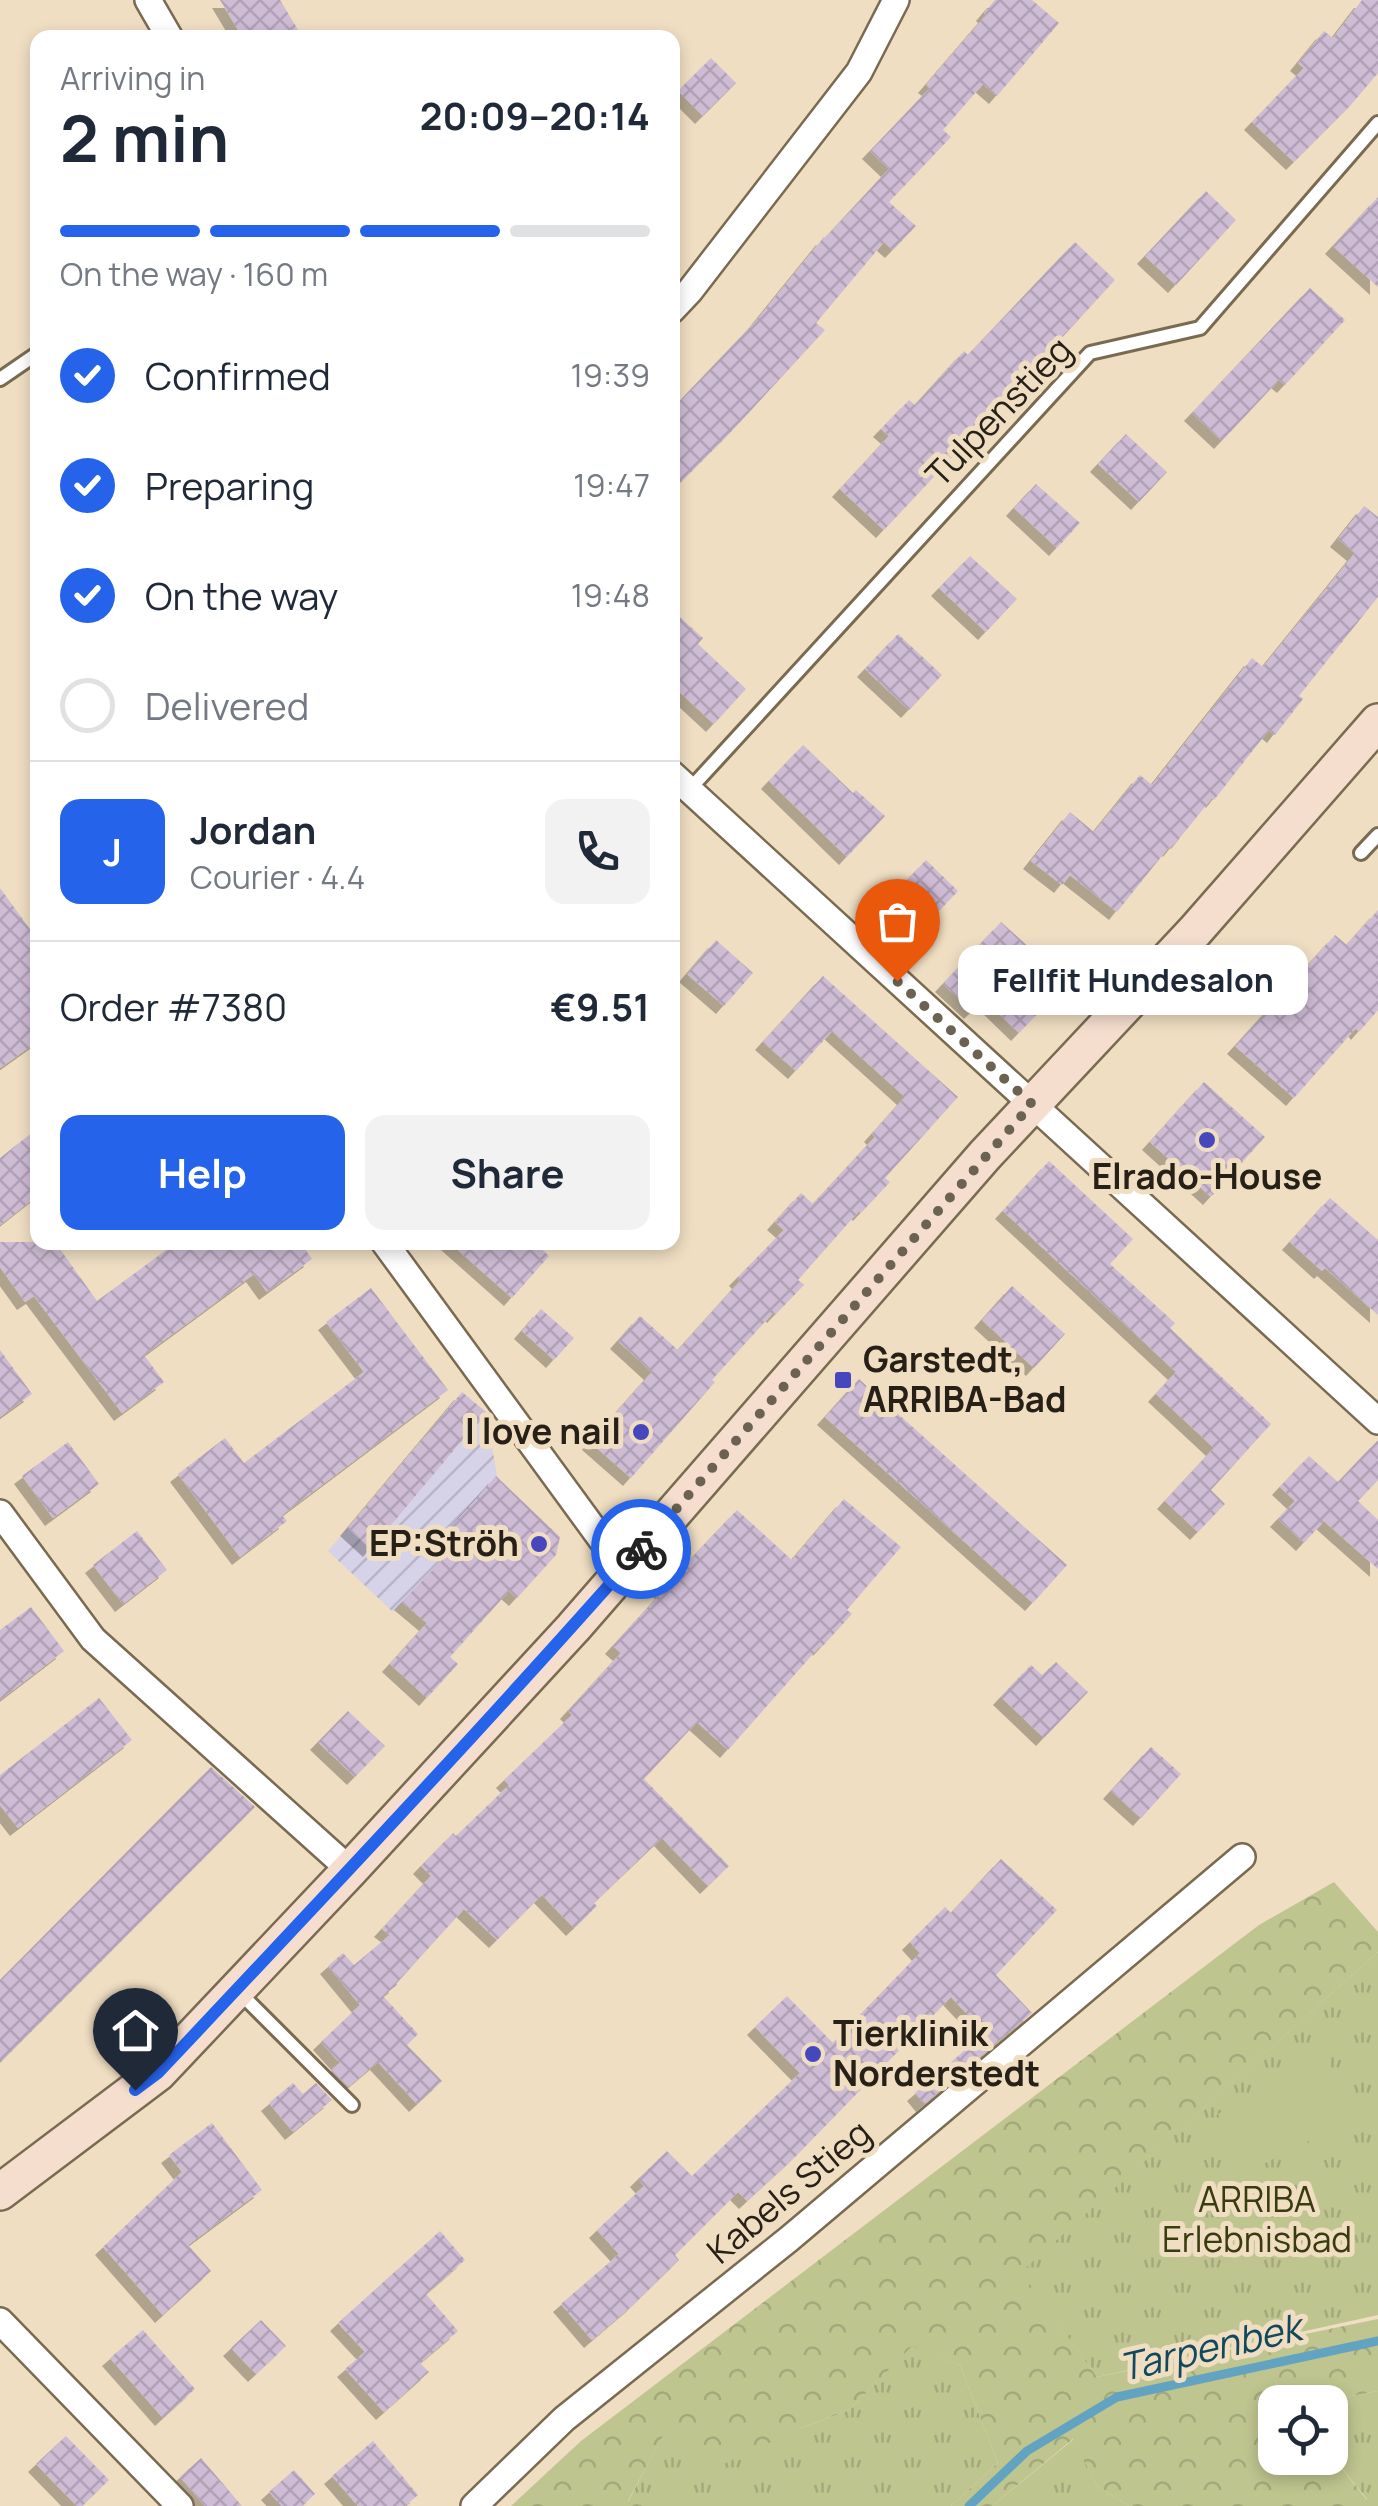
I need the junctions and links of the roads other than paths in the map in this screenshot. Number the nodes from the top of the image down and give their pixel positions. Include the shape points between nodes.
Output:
1 (148, 0) edge
2 (896, 0) edge
3 (165, 30) edge
4 (1378, 122) edge
5 (680, 302) edge
6 (30, 358) edge
7 (0, 378) edge
8 (1378, 722) edge
9 (680, 783) edge
10 (1378, 835) edge
11 (1361, 853) dead end
12 (1032, 1104) junction
13 (390, 1250) edge
14 (1378, 1421) edge
15 (0, 1513) edge
16 (624, 1569) junction
17 (1242, 1857) dead end
18 (350, 1870) junction
19 (237, 1990) junction
20 (352, 2105) dead end
21 (0, 2192) edge
22 (0, 2321) edge
23 (180, 2506) edge
24 (474, 2506) edge

1 - 3 street
2 - 5 street via 858,72
4 - 9 lane, Tulpenstieg via 1200,328 1090,353
6 - 7 lane
8 - 12 main road via 1196,931
9 - 12 street
10 - 11 lane
12 - 14 street
12 - 16 main road
13 - 16 street
15 - 18 street via 93,1639
16 - 18 main road
17 - 24 street, Kabels Stieg via 790,2240 564,2420
18 - 19 main road
19 - 20 lane
19 - 21 main road via 158,2073
22 - 23 street

